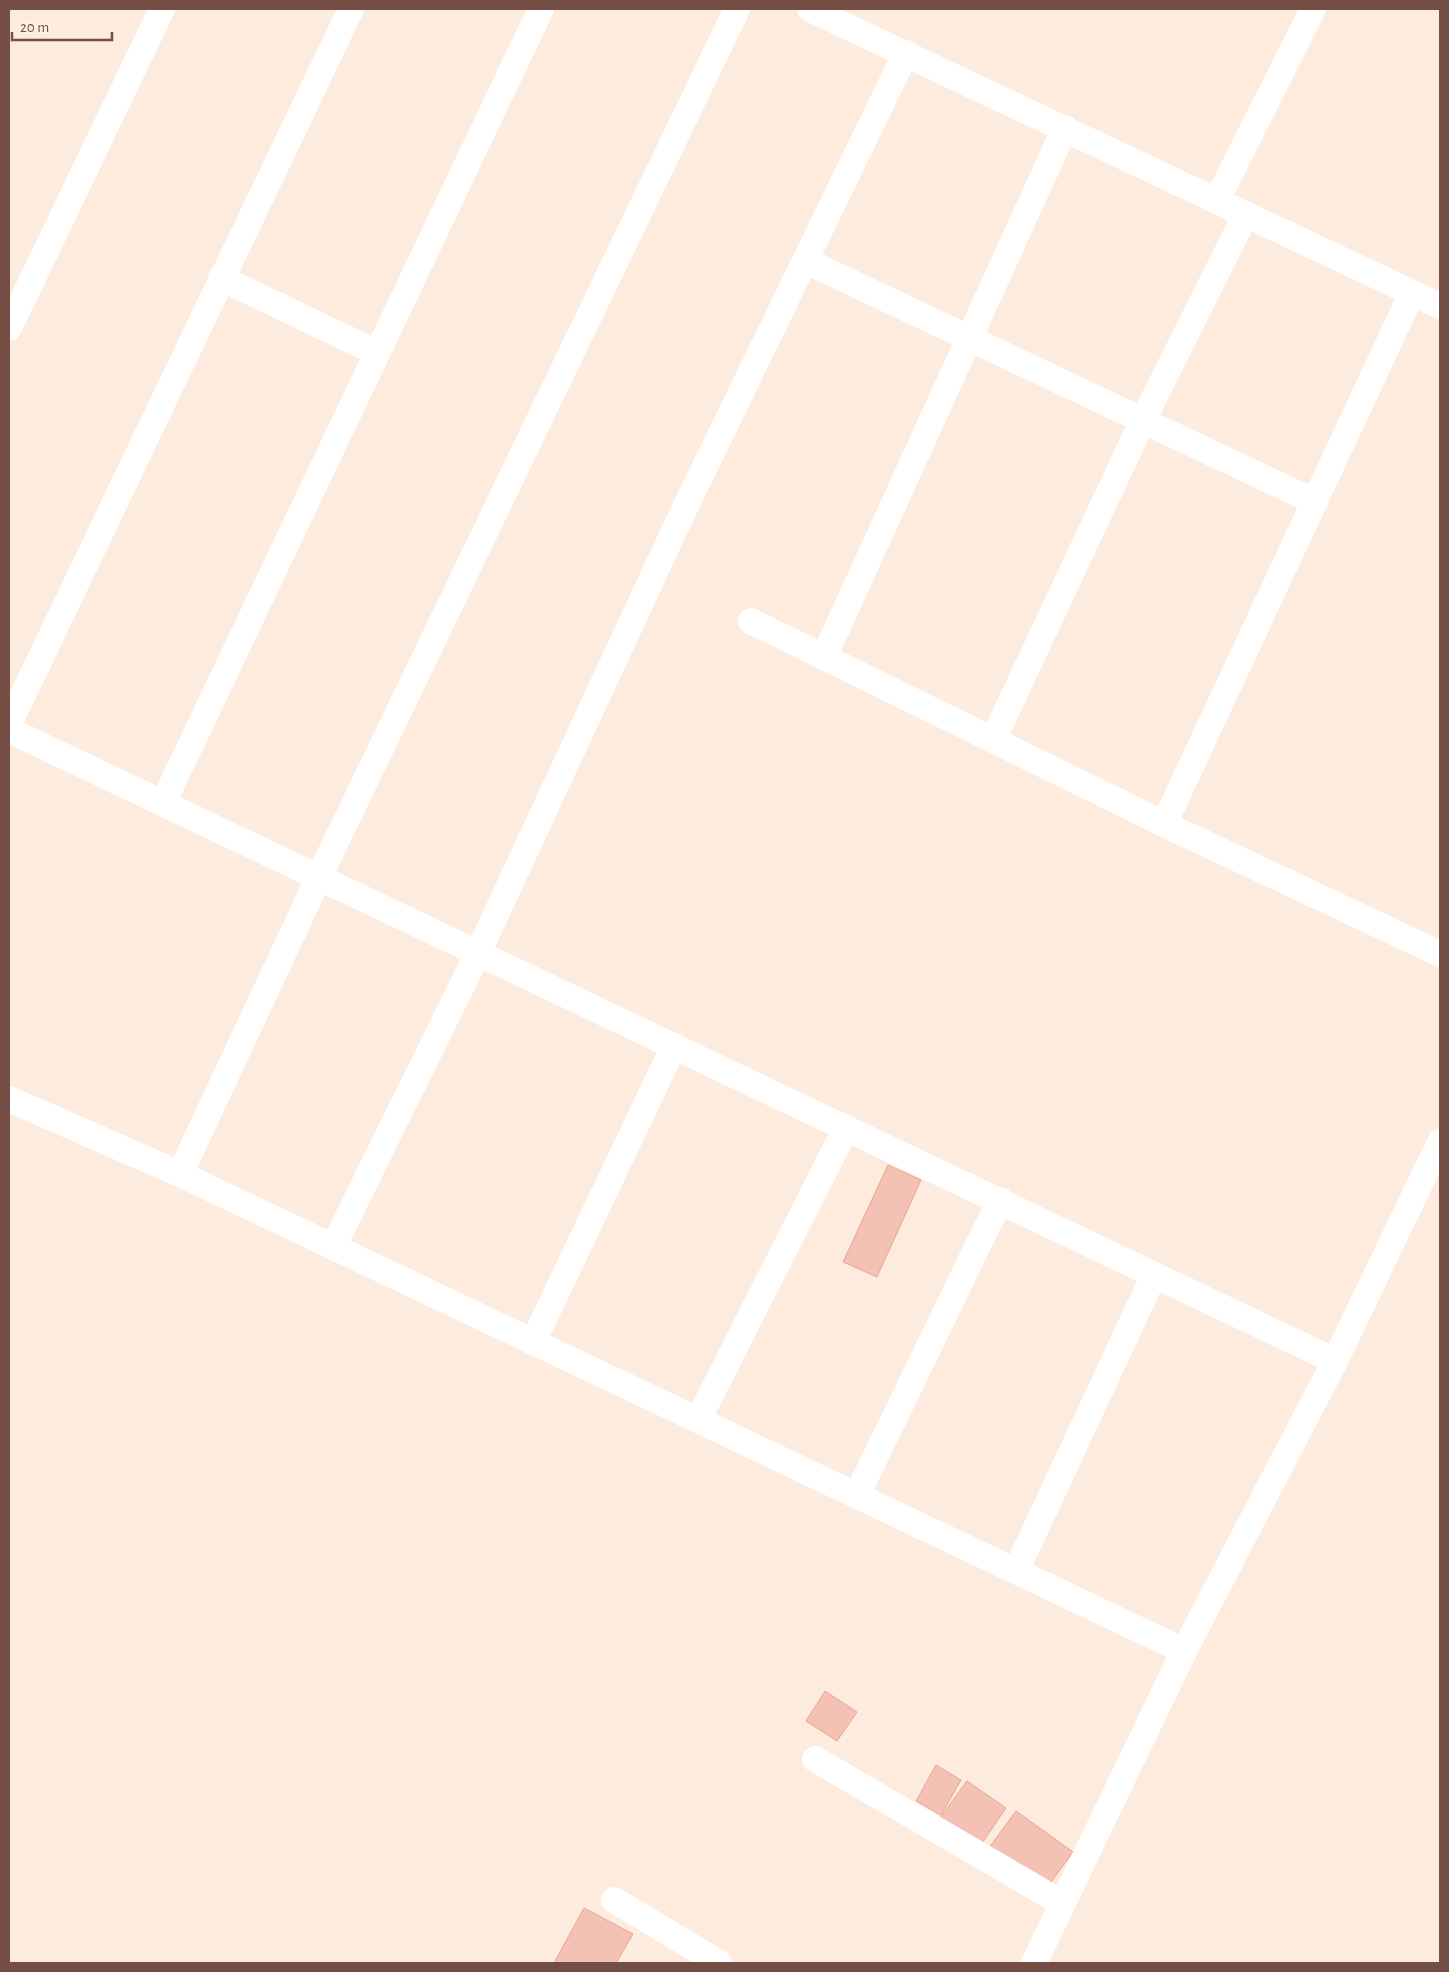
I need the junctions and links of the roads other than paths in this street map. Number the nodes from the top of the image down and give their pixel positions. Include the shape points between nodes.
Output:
1 (162, 9) edge
2 (351, 9) edge
3 (541, 9) edge
4 (738, 9) edge
5 (810, 9) edge
6 (1313, 9) edge
7 (906, 52) junction
8 (1065, 128) junction
9 (1217, 200) junction
10 (1246, 214) junction
11 (806, 260) junction
12 (221, 278) junction
13 (1412, 293) junction
14 (1440, 306) edge
15 (9, 328) edge
16 (968, 338) junction
17 (377, 353) junction
18 (1143, 420) junction
19 (1314, 502) junction
20 (750, 621) dead end
21 (824, 657) junction
22 (9, 724) edge
23 (9, 730) edge
24 (993, 740) junction
25 (163, 803) junction
26 (1164, 824) junction
27 (319, 877) junction
28 (478, 953) junction
29 (1440, 954) edge
30 (674, 1046) junction
31 (9, 1099) edge
32 (846, 1128) junction
33 (1440, 1142) edge
34 (180, 1174) junction
35 (1000, 1200) junction
36 (333, 1247) junction
37 (1154, 1275) junction
38 (533, 1342) junction
39 (1335, 1362) junction
40 (698, 1420) junction
41 (856, 1495) junction
42 (1016, 1571) junction
43 (1184, 1651) junction
44 (815, 1759) dead end
45 (614, 1900) dead end
46 (1062, 1903) junction
47 (719, 1963) edge
48 (1034, 1963) edge

1 - 15 street
2 - 12 street
3 - 17 street
4 - 27 street
5 - 7 street
6 - 9 street
7 - 8 street
7 - 11 street
8 - 9 street
8 - 16 street
9 - 10 street
10 - 13 street
10 - 18 street
11 - 16 street
11 - 28 street via 681,516
12 - 17 street
12 - 22 street
13 - 14 street
13 - 19 street
16 - 18 street
16 - 21 street
17 - 25 street
18 - 19 street
18 - 24 street
19 - 26 street
20 - 21 street
21 - 24 street
23 - 25 street
24 - 26 street
25 - 27 street
26 - 29 street
27 - 28 street
27 - 34 street
28 - 30 street
28 - 36 street
30 - 32 street
30 - 38 street
31 - 34 street
32 - 35 street
32 - 40 street
33 - 39 street
34 - 36 street
35 - 37 street
35 - 41 street
36 - 38 street
37 - 39 street
37 - 42 street
38 - 40 street
39 - 43 street
40 - 41 street
41 - 42 street
42 - 43 street
43 - 46 street
44 - 46 street
45 - 47 street
46 - 48 street

